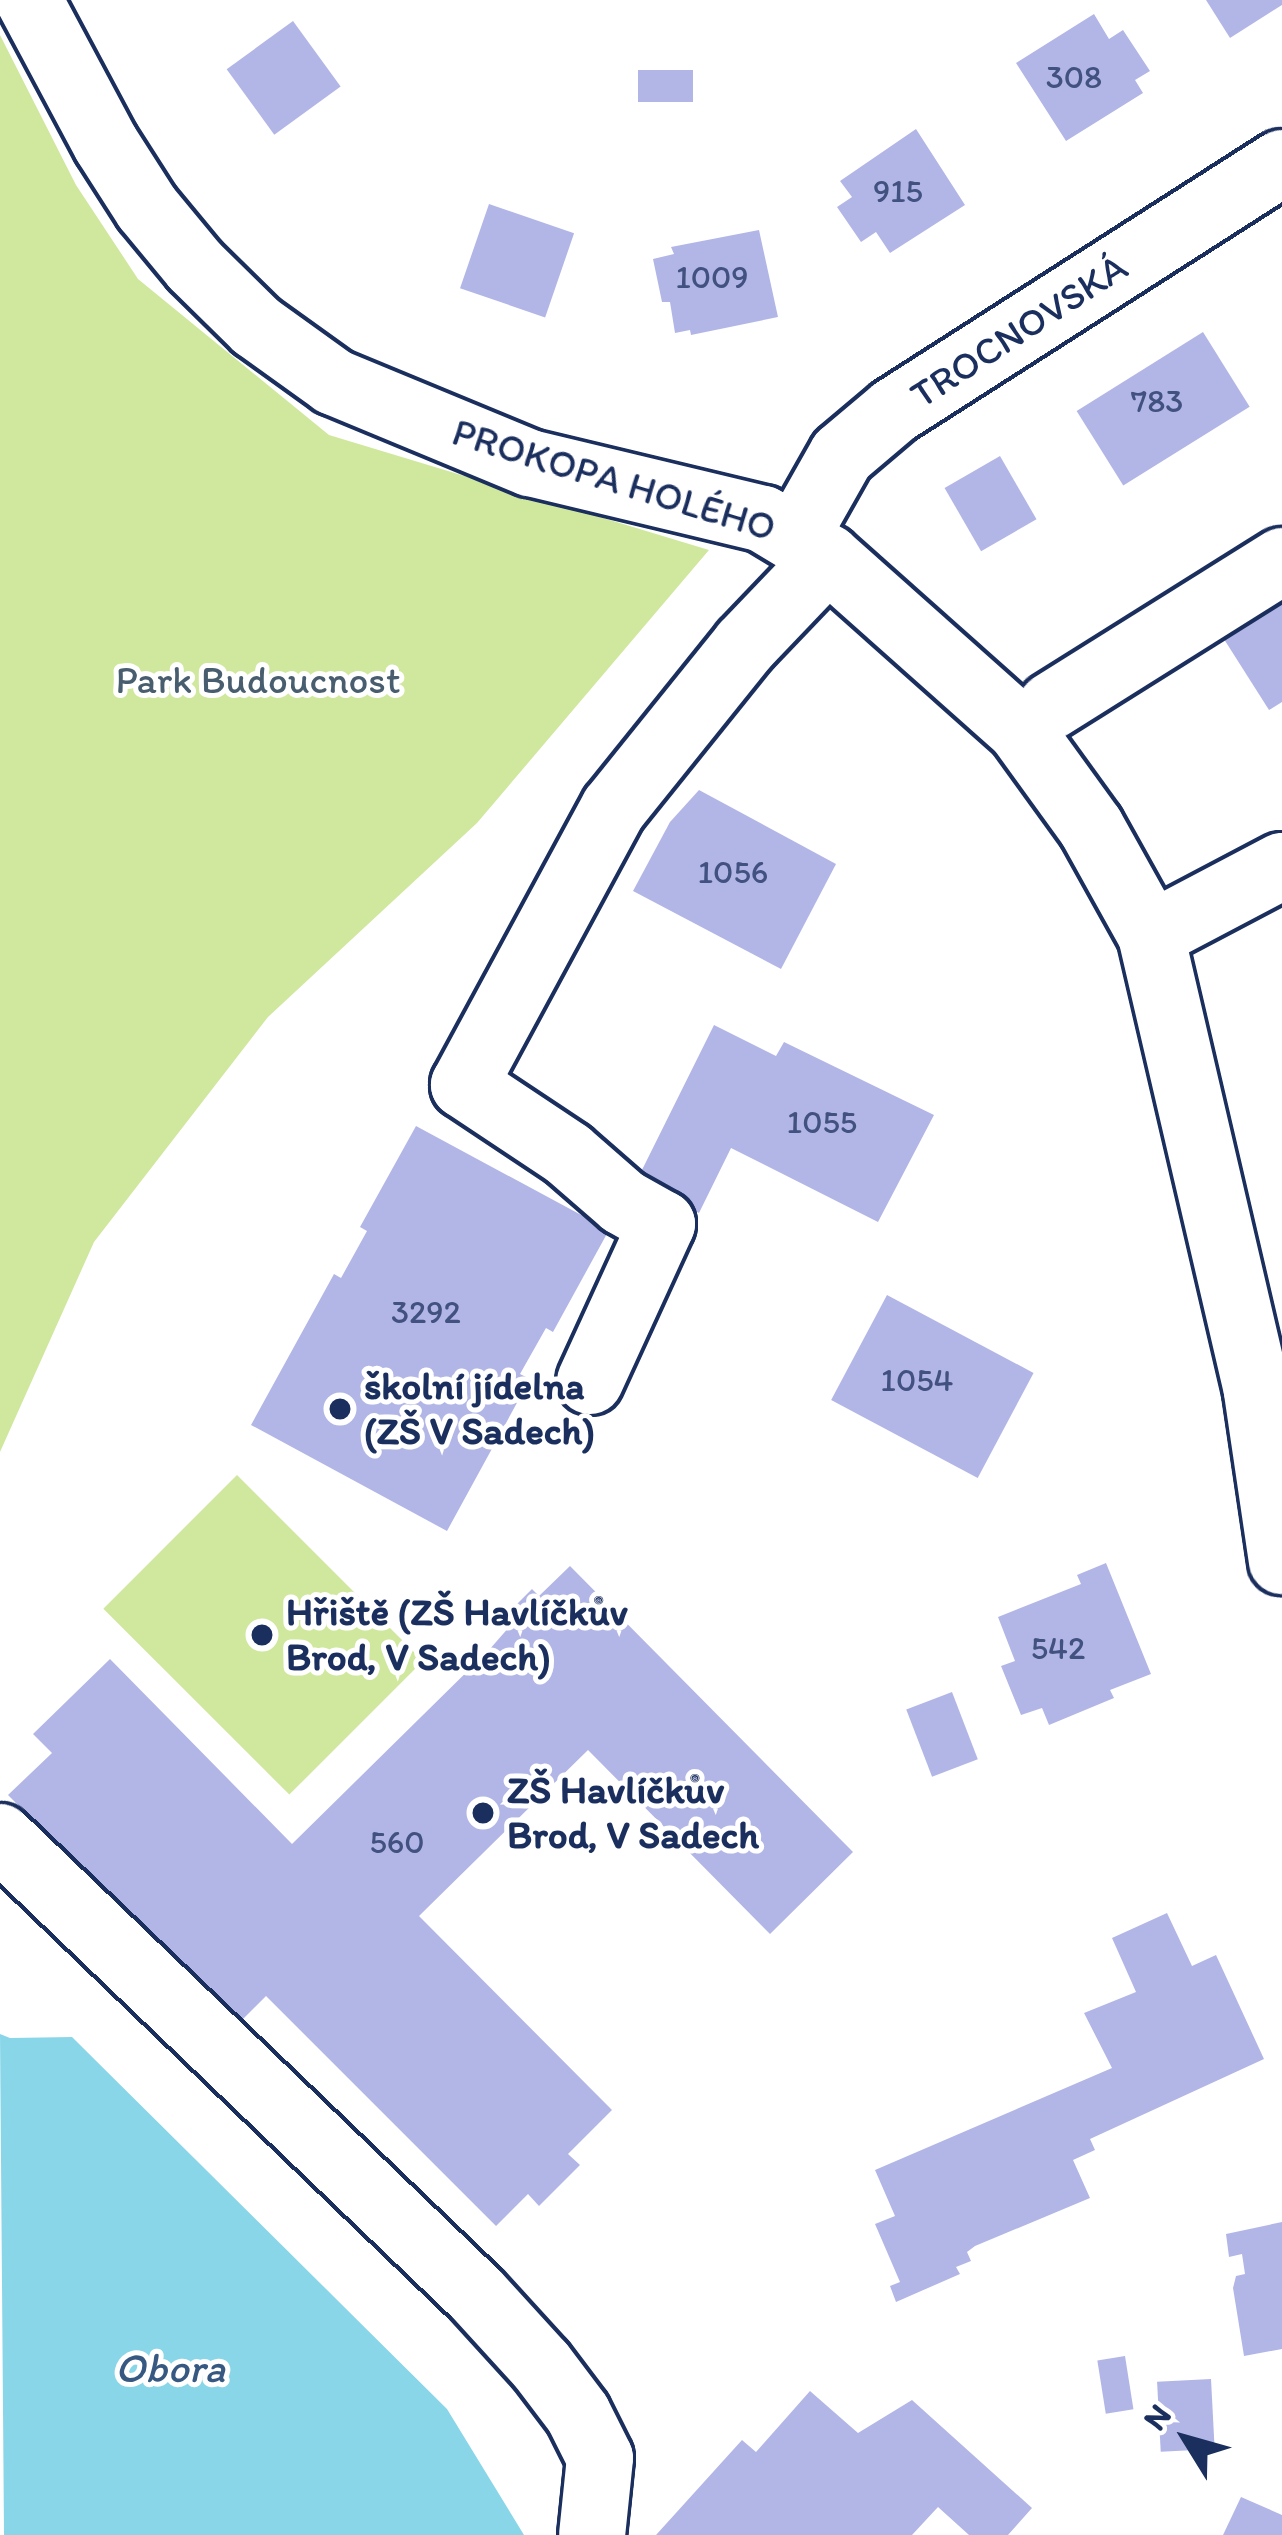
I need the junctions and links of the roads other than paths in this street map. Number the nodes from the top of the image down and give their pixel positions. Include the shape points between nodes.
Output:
1 (29, 0) edge
2 (1282, 163) edge
3 (811, 548) junction
4 (1282, 561) edge
5 (1051, 706) dead end
6 (1282, 866) edge
7 (1151, 935) junction
8 (590, 1382) dead end
9 (1269, 1390) edge
10 (1282, 1561) edge
11 (0, 1837) edge
12 (592, 2535) edge

1 - 3 street, PROKOPA HOLÉHO via 146,208 256,326 334,382 530,463 763,518
2 - 3 street, TROCNOVSKÁ via 894,411 842,455
3 - 7 street, PROKOPA HOLÉHO via 1020,729 1091,827
3 - 8 street, TROCNOVSKÁ via 614,808 464,1085 662,1224
4 - 5 street
6 - 7 street
7 - 9 street, PROKOPA HOLÉHO
9 - 10 street, PROKOPA HOLÉHO
11 - 12 street via 541,2365 600,2458

